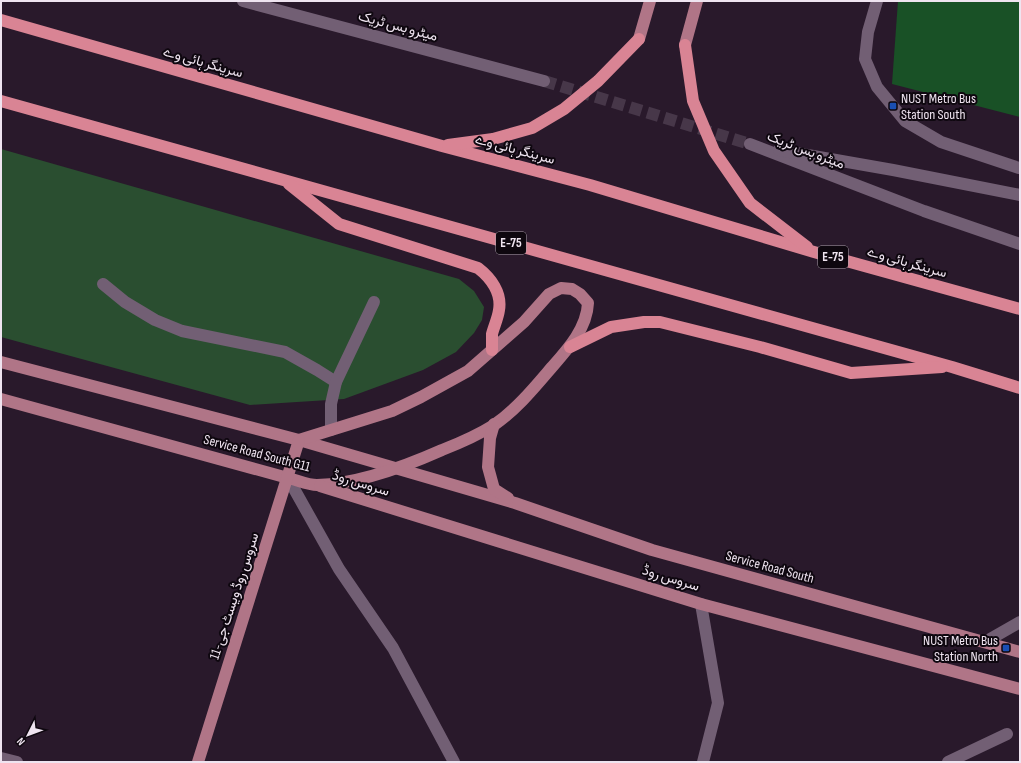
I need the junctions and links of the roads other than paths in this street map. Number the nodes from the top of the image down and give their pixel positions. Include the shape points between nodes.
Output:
1 (243, 1) edge
2 (650, 1) edge
3 (697, 1) edge
4 (877, 1) edge
5 (1, 20) edge
6 (639, 39) joint
7 (685, 45) joint
8 (544, 81) tunnel mouth
9 (1, 101) edge
10 (442, 146) junction
11 (1019, 168) edge
12 (284, 180) junction
13 (1020, 195) edge
14 (1020, 244) edge
15 (814, 252) junction
16 (103, 284) dead end
17 (374, 302) dead end
18 (1020, 310) edge
19 (570, 347) junction
20 (492, 350) junction
21 (1, 362) edge
22 (952, 367) junction
23 (336, 382) junction
24 (1020, 388) edge
25 (1, 399) edge
26 (494, 424) junction
27 (331, 430) junction
28 (299, 440) junction
29 (397, 468) junction
30 (288, 478) junction
31 (316, 485) junction
32 (515, 503) junction
33 (701, 604) junction
34 (1020, 622) edge
35 (986, 642) junction
36 (1020, 652) edge
37 (1020, 690) edge
38 (1007, 734) dead end
39 (1, 758) edge
40 (17, 762) edge
41 (198, 762) edge
42 (454, 762) edge
43 (703, 762) edge
44 (948, 762) edge

1 - 8 street, میٹرو بس ٹریک
2 - 6 main road
3 - 7 main road
4 - 11 street via 868,32 866,59 877,87 905,122 941,142
5 - 10 highway, سرینگر ہائی وے / E-75
6 - 10 highway via 598,81 564,109 532,128 493,139
7 - 15 highway via 693,102 714,151 750,203
9 - 12 highway, E-75
10 - 15 highway, سرینگر ہائی وے / E-75 via 590,185
12 - 20 highway via 339,224 478,268 487,275 499,298 500,309 492,334
12 - 22 highway, E-75
13 - 14 street, میٹرو بس ٹریک via 750,144 924,211
15 - 18 highway, سرینگر ہائی وے / E-75
16 - 23 street via 125,302 155,320 182,331 285,352
17 - 23 street
19 - 20 main road, Service Road South G11 via 588,314 588,302 572,289 561,288 549,294 524,322
19 - 22 highway via 611,327 660,322 850,373
19 - 26 main road, Service Road South G11 via 523,401
20 - 27 main road, Service Road South G11 via 468,371 421,397 392,410
21 - 28 main road, Service Road South G11
22 - 24 highway, E-75
23 - 27 street via 331,404
25 - 30 main road, Service Road South G11
26 - 29 main road, Service Road South G11 via 468,439
26 - 32 main road via 490,438 488,467 494,489
27 - 28 main road, Service Road South G11
28 - 29 main road
28 - 30 main road, سروس روڈ ویسٹ جی-11
29 - 31 main road, Service Road South G11 via 336,483
29 - 32 main road
30 - 31 main road, Service Road South G11
30 - 41 main road, سروس روڈ ویسٹ جی-11
30 - 42 street via 339,569 393,648
31 - 33 main road, سروس روڈ
32 - 35 main road, Service Road South via 652,550
33 - 37 main road, سروس روڈ
33 - 43 street via 718,703
34 - 35 street
35 - 36 main road, Service Road South
38 - 44 street
39 - 40 street

